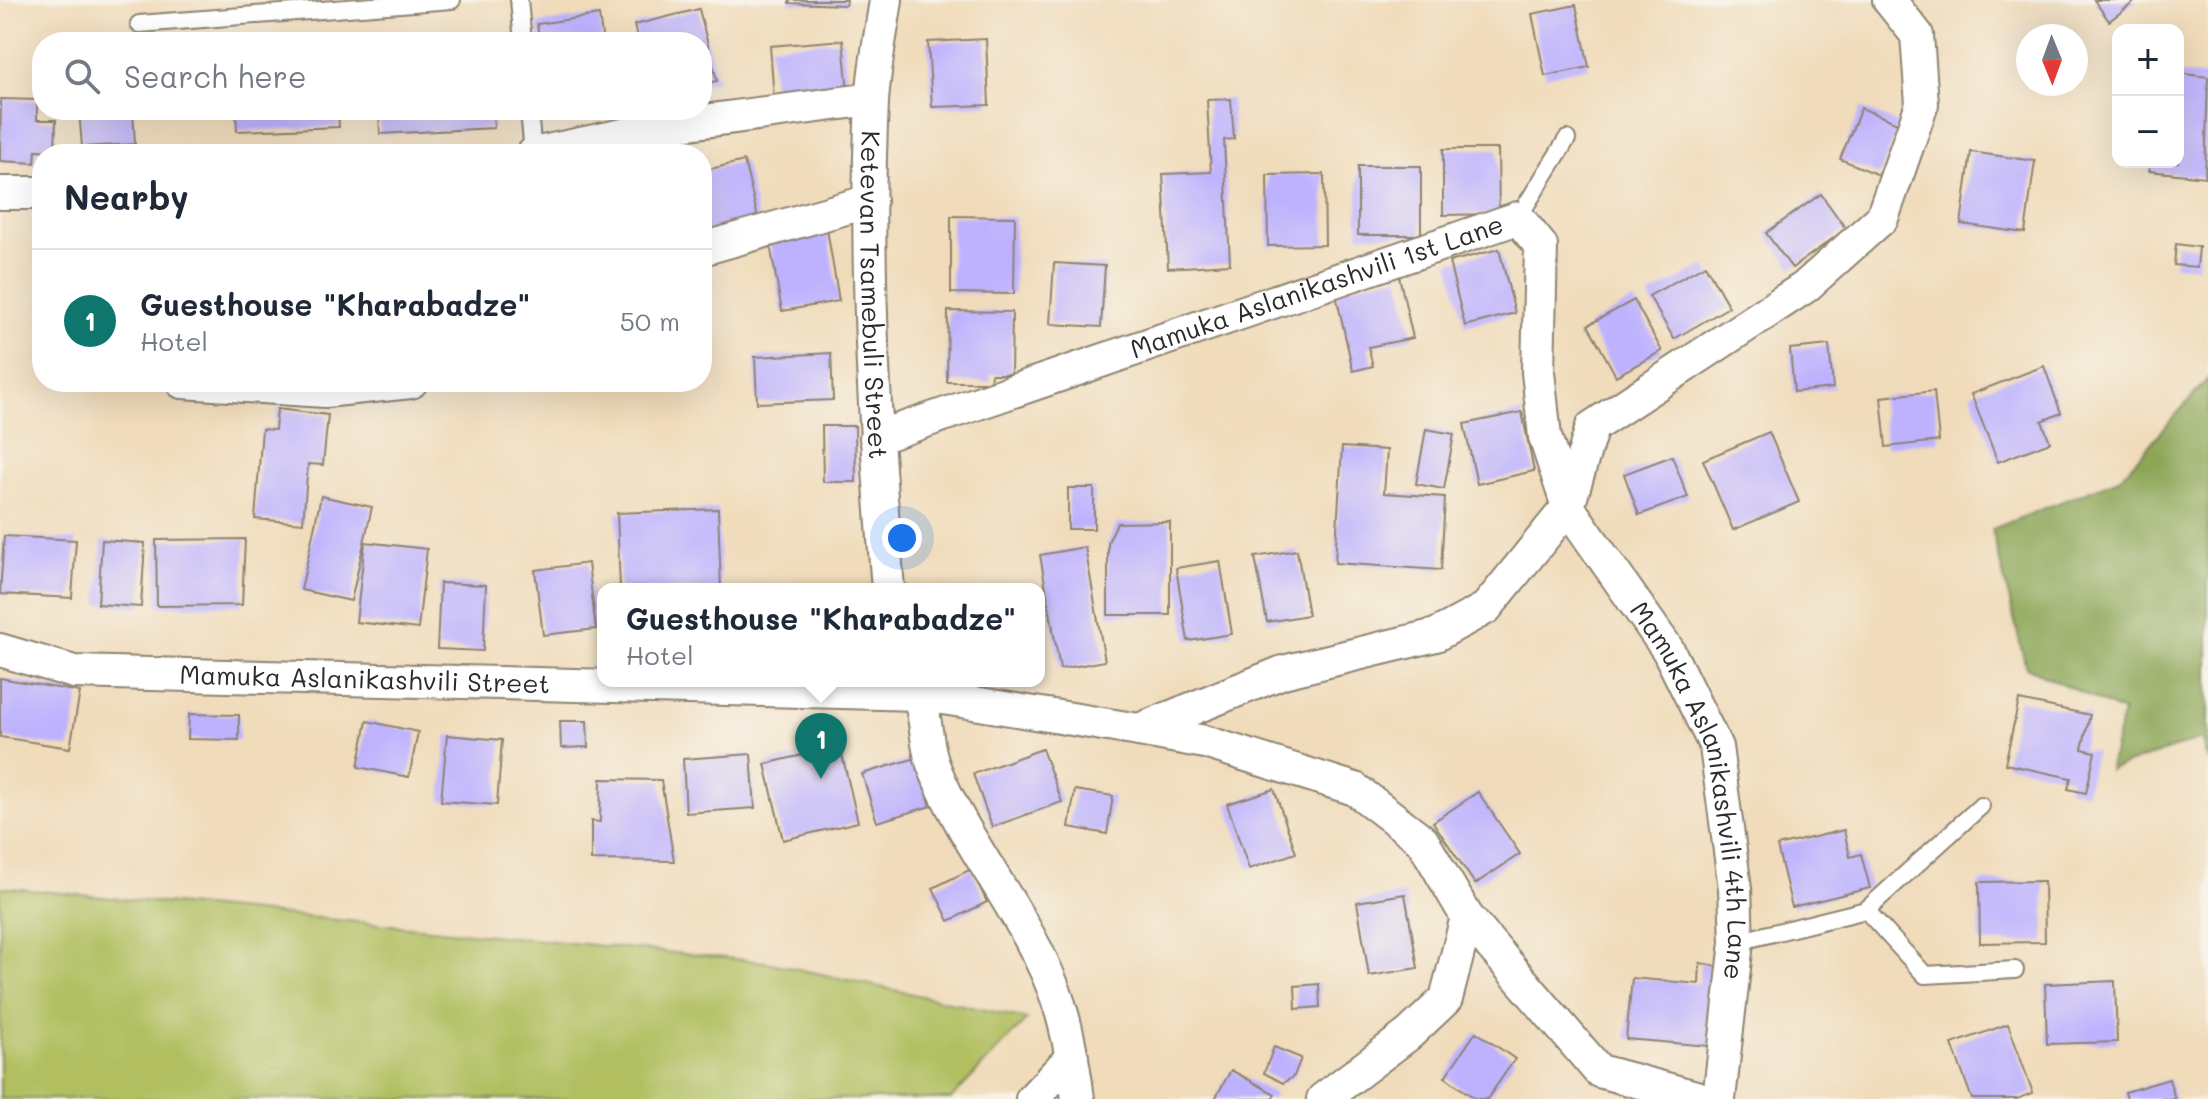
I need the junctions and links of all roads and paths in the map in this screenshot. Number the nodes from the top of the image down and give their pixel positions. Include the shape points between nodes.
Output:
1 (452, 0) edge
2 (519, 0) edge
3 (886, 0) edge
4 (1889, 0) edge
5 (139, 24) dead end
6 (522, 32) edge
7 (872, 99) junction
8 (530, 120) edge
9 (712, 120) edge
10 (712, 120) edge
11 (1567, 139) dead end
12 (532, 144) edge
13 (580, 144) edge
14 (0, 193) edge
15 (32, 193) edge
16 (870, 201) junction
17 (1518, 218) junction
18 (712, 246) edge
19 (876, 438) junction
20 (1568, 507) junction
21 (888, 583) edge
22 (0, 650) edge
23 (597, 682) edge
24 (862, 687) edge
25 (914, 688) edge
26 (1139, 730) junction
27 (1981, 806) dead end
28 (1866, 910) junction
29 (1467, 917) junction
30 (1737, 942) junction
31 (2015, 970) dead end
32 (1072, 1057) junction
33 (1032, 1099) edge
34 (1078, 1099) edge
35 (1323, 1099) edge
36 (1703, 1099) edge
37 (1719, 1099) edge

1 - 5 lane
2 - 6 lane
3 - 7 street, Ketevan Tsamebuli Street
4 - 20 street via 1917,35 1922,104 1882,218 1805,287 1592,427
7 - 9 street
7 - 16 street, Ketevan Tsamebuli Street
8 - 12 lane
10 - 13 street
11 - 17 lane
14 - 15 street
16 - 18 street
16 - 19 street, Ketevan Tsamebuli Street
17 - 19 street, Mamuka Aslanikashvili 1st Lane
17 - 20 street, Mamuka Aslanikashvili 1st Lane via 1541,246 1538,372 1543,424
19 - 21 street, Ketevan Tsamebuli Street
20 - 26 street via 1486,608 1436,635 1283,672
20 - 30 street, Mamuka Aslanikashvili 4th Lane via 1668,650 1716,747
22 - 23 street, Mamuka Aslanikashvili Street via 74,672
24 - 25 street, Mamuka Aslanikashvili Street
25 - 26 street, Mamuka Aslanikashvili Street
25 - 32 street via 933,764 1059,1003
26 - 29 street, Mamuka Aslanikashvili Street via 1205,742 1355,789 1422,840
27 - 28 lane
28 - 30 lane
28 - 31 lane via 1925,975
29 - 35 street via 1446,999
29 - 36 street, Mamuka Aslanikashvili Street via 1599,1071
30 - 37 street, Mamuka Aslanikashvili 4th Lane
32 - 33 street
32 - 34 street

